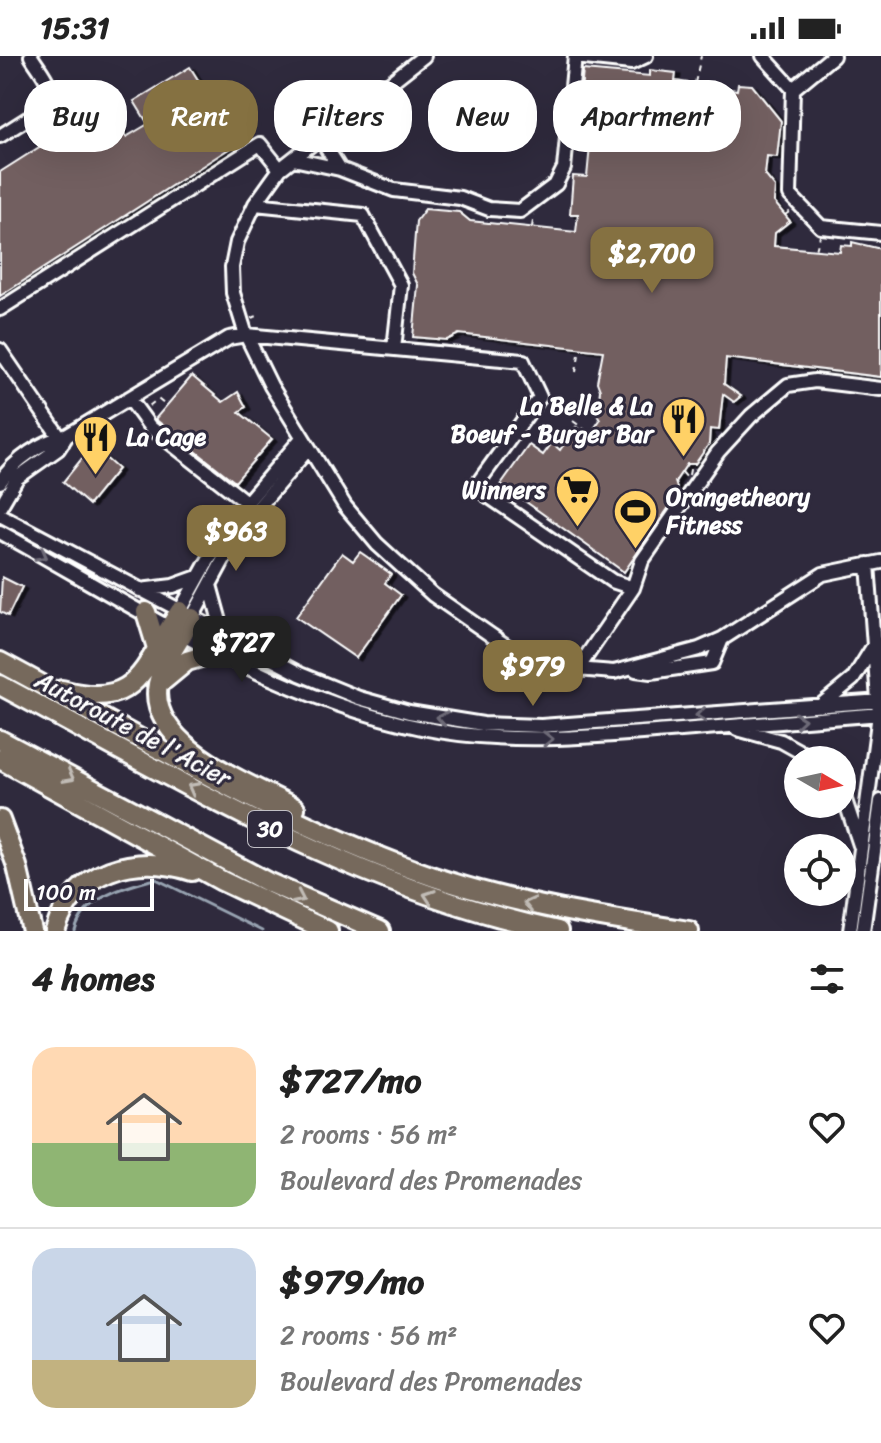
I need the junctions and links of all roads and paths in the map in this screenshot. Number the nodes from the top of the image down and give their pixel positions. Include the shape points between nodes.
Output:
1 (31, 56) edge
2 (424, 56) edge
3 (646, 56) edge
4 (701, 56) edge
5 (763, 56) edge
6 (833, 56) edge
7 (575, 57) edge
8 (394, 80) edge
9 (696, 80) edge
10 (793, 89) junction
11 (0, 136) edge
12 (302, 152) edge
13 (329, 152) edge
14 (293, 159) junction
15 (280, 169) junction
16 (340, 169) junction
17 (255, 204) junction
18 (821, 227) junction
19 (881, 233) edge
20 (816, 250) dead end
21 (0, 309) edge
22 (246, 335) junction
23 (394, 349) junction
24 (580, 349) dead end
25 (0, 350) edge
26 (13, 371) junction
27 (576, 372) dead end
28 (0, 379) edge
29 (881, 389) edge
30 (129, 398) junction
31 (149, 406) dead end
32 (166, 406) dead end
33 (573, 421) dead end
34 (591, 434) dead end
35 (63, 438) junction
36 (306, 443) junction
37 (691, 464) dead end
38 (688, 480) dead end
39 (0, 482) edge
40 (246, 502) junction
41 (0, 507) edge
42 (0, 515) edge
43 (0, 532) edge
44 (875, 563) edge
45 (198, 577) junction
46 (210, 585) junction
47 (633, 588) junction
48 (140, 590) junction
49 (146, 612) junction
50 (181, 622) junction
51 (876, 642) junction
52 (221, 644) junction
53 (157, 648) junction
54 (0, 662) edge
55 (577, 670) junction
56 (0, 685) edge
57 (45, 686) junction
58 (157, 693) junction
59 (820, 706) junction
60 (880, 708) edge
61 (722, 727) junction
62 (0, 740) edge
63 (790, 746) edge
64 (0, 759) edge
65 (881, 801) edge
66 (856, 816) edge
67 (0, 820) edge
68 (872, 845) edge
69 (400, 864) junction
70 (222, 881) junction
71 (857, 928) edge
72 (32, 931) edge
73 (55, 931) edge
74 (328, 931) edge
75 (380, 931) edge
76 (558, 931) edge
77 (689, 931) edge

1 - 11 street via 52,98
2 - 8 street
3 - 7 street via 631,63
4 - 9 path
5 - 10 street
6 - 10 street
7 - 16 street via 564,168 556,184 520,211 402,192
10 - 18 street via 790,195
12 - 14 street
13 - 16 street
14 - 15 street
14 - 16 street
15 - 17 street
15 - 21 street via 260,144
17 - 22 street via 232,267 233,293
17 - 23 street via 363,215 401,285
18 - 19 street
18 - 20 path
22 - 23 street
22 - 30 street via 229,338
22 - 36 street
23 - 47 street via 523,361 540,397 475,487 612,581
24 - 27 path
25 - 26 street
26 - 28 street
26 - 35 street
29 - 47 street via 815,381 788,385 769,400 718,452 642,561
30 - 35 street
30 - 40 street via 150,427
31 - 32 path via 158,399
33 - 34 path
35 - 39 street via 17,462
35 - 41 street via 21,474
36 - 40 street
36 - 46 street via 240,529
36 - 55 street via 358,521 428,592 528,661
37 - 38 path
40 - 45 street
42 - 48 street
43 -> 49 street
44 - 51 street
44 - 55 street via 823,574 722,639 712,663 651,672
45 - 48 street
45 - 50 street
46 - 50 street
46 - 52 street
47 - 55 street
48 - 50 street
49 - 50 street
49 - 53 highway
50 - 52 street
50 - 53 highway
50 - 58 highway
51 - 59 street via 853,679
51 - 60 street
52 - 58 highway via 178,666
59 -> 52 street via 570,725 483,724 409,712 347,694
52 -> 61 street via 351,709 460,734 551,739
53 - 57 highway via 138,678 115,694 92,697
54 - 57 highway
76 -> 56 highway, Autoroute de l'Acier / 30 via 441,901 351,868
57 - 69 highway via 281,814
58 - 69 highway via 165,723 181,743
59 - 60 street
61 -> 60 street
60 - 68 street
61 - 63 street
62 -> 75 highway, 30 via 267,882
64 - 70 highway
65 - 68 street
66 - 68 street
67 - 72 highway
68 - 71 street
77 -> 69 highway via 528,904
70 - 73 highway via 162,863 118,866 82,887
70 - 74 highway

